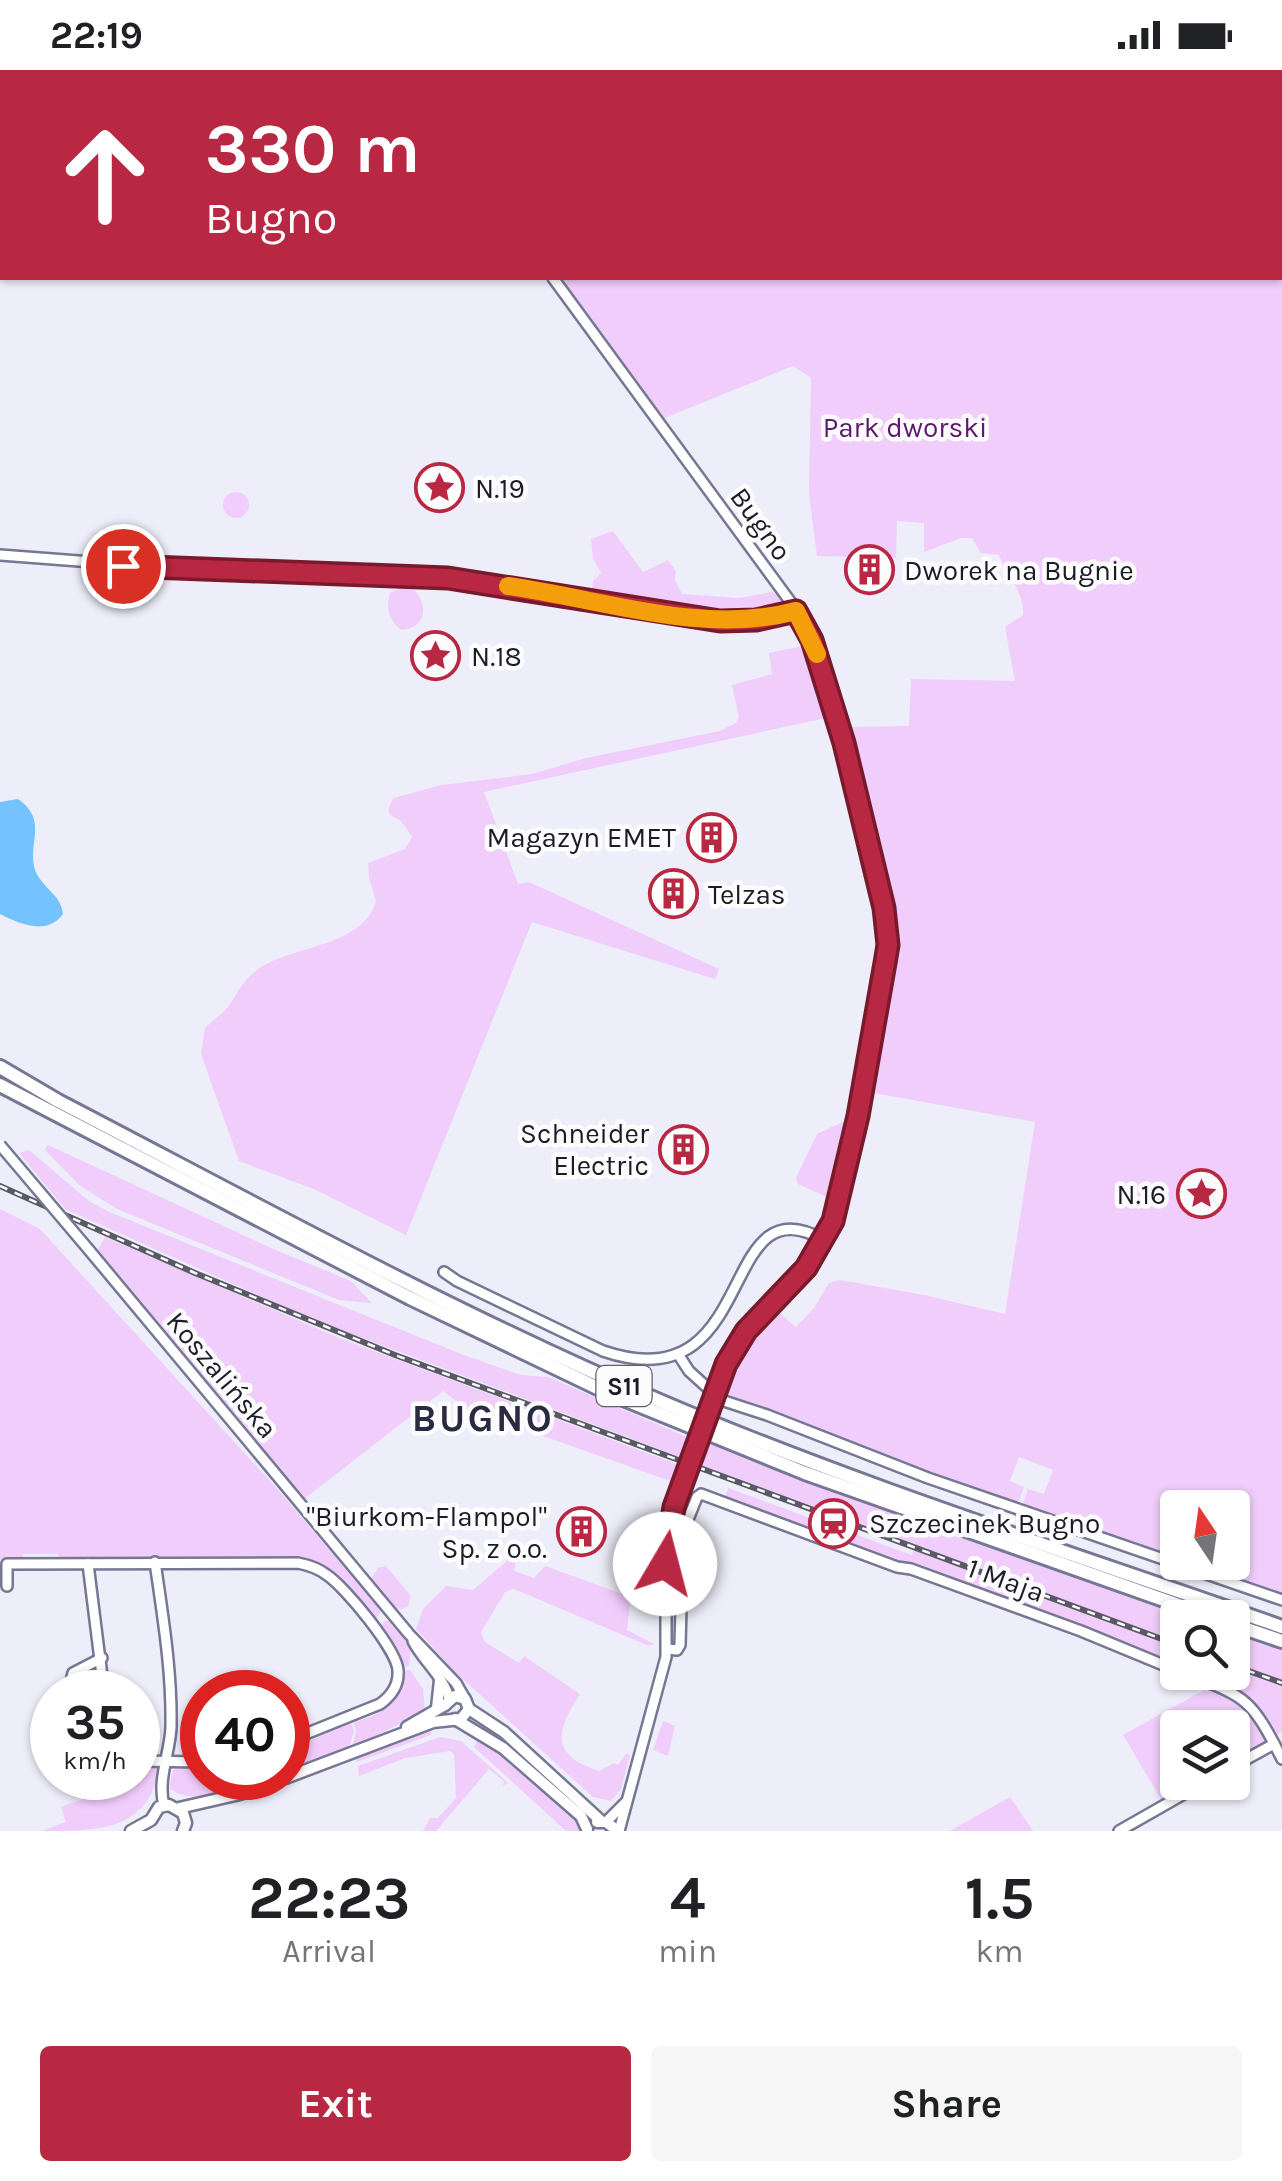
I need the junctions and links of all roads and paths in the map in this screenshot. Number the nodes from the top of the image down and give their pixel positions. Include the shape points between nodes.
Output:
1 (554, 280) edge
2 (0, 555) edge
3 (796, 611) junction
4 (0, 1067) edge
5 (1, 1086) edge
6 (0, 1145) edge
7 (824, 1240) junction
8 (444, 1272) dead end
9 (678, 1354) junction
10 (155, 1562) junction
11 (88, 1564) junction
12 (7, 1586) dead end
13 (1164, 1600) edge
14 (1282, 1600) edge
15 (392, 1614) junction
16 (371, 1625) junction
17 (1282, 1627) edge
18 (1250, 1630) edge
19 (409, 1634) junction
20 (1282, 1641) edge
21 (667, 1649) junction
22 (102, 1658) junction
23 (1160, 1664) edge
24 (79, 1670) edge
25 (103, 1670) edge
26 (440, 1680) joint
27 (1220, 1690) edge
28 (443, 1704) junction
29 (467, 1704) junction
30 (454, 1719) junction
31 (310, 1732) edge
32 (385, 1741) junction
33 (1274, 1744) junction
34 (1250, 1757) edge
35 (1282, 1759) edge
36 (160, 1763) edge
37 (166, 1763) junction
38 (180, 1763) edge
39 (310, 1768) edge
40 (213, 1800) edge
41 (628, 1800) junction
42 (1173, 1800) edge
43 (164, 1805) junction
44 (591, 1812) junction
45 (615, 1812) junction
46 (182, 1819) edge
47 (604, 1822) junction
48 (152, 1825) edge
49 (587, 1830) edge
50 (132, 1831) edge
51 (619, 1831) edge
52 (1119, 1831) edge

1 - 3 street, Bugno
2 - 3 street via 236,573 437,577 708,620
3 - 7 street, Bugno via 838,722 887,928 855,1134
4 - 17 highway, S11 via 489,1323 662,1402
5 - 13 highway, S11 via 606,1392 805,1473
6 - 15 street, Koszalińska, bridge
7 - 9 street via 798,1230 768,1236 749,1257 712,1329
7 - 21 street, bridge via 726,1364 666,1544
8 - 9 street via 604,1351 638,1360
9 - 14 street via 721,1400
10 - 11 street
10 - 16 street via 303,1564 333,1579
10 - 37 street via 170,1660
11 - 12 street via 7,1564
11 - 22 street
15 - 16 street
15 - 19 street, Koszalińska
16 - 31 street via 396,1660 391,1694
18 - 20 highway
19 - 26 street, Koszalińska
19 - 29 street, Koszalińska
21 - 23 street, 1 Maja via 680,1645 684,1532 697,1497 705,1495
21 - 41 street
22 - 24 street
22 - 25 street
26 - 28 main road
27 - 33 street, 1 Maja via 1248,1702
28 - 29 main road via 459,1696
28 - 30 main road
28 - 32 main road
29 - 30 main road via 464,1717
29 - 44 main road, Koszalińska
30 - 32 main road
30 - 49 main road via 512,1755 581,1816
32 - 39 main road
33 - 34 street
33 - 35 street, 1 Maja
36 - 37 street
37 - 38 street
37 - 43 street
40 - 46 main road
41 - 45 street
41 - 51 street
42 - 52 street
43 - 46 main road
43 - 48 main road via 155,1810
44 - 45 street
44 - 47 main road, Koszalińska
45 - 47 street
47 - 49 main road
47 - 51 main road, Koszalińska
48 - 50 main road

